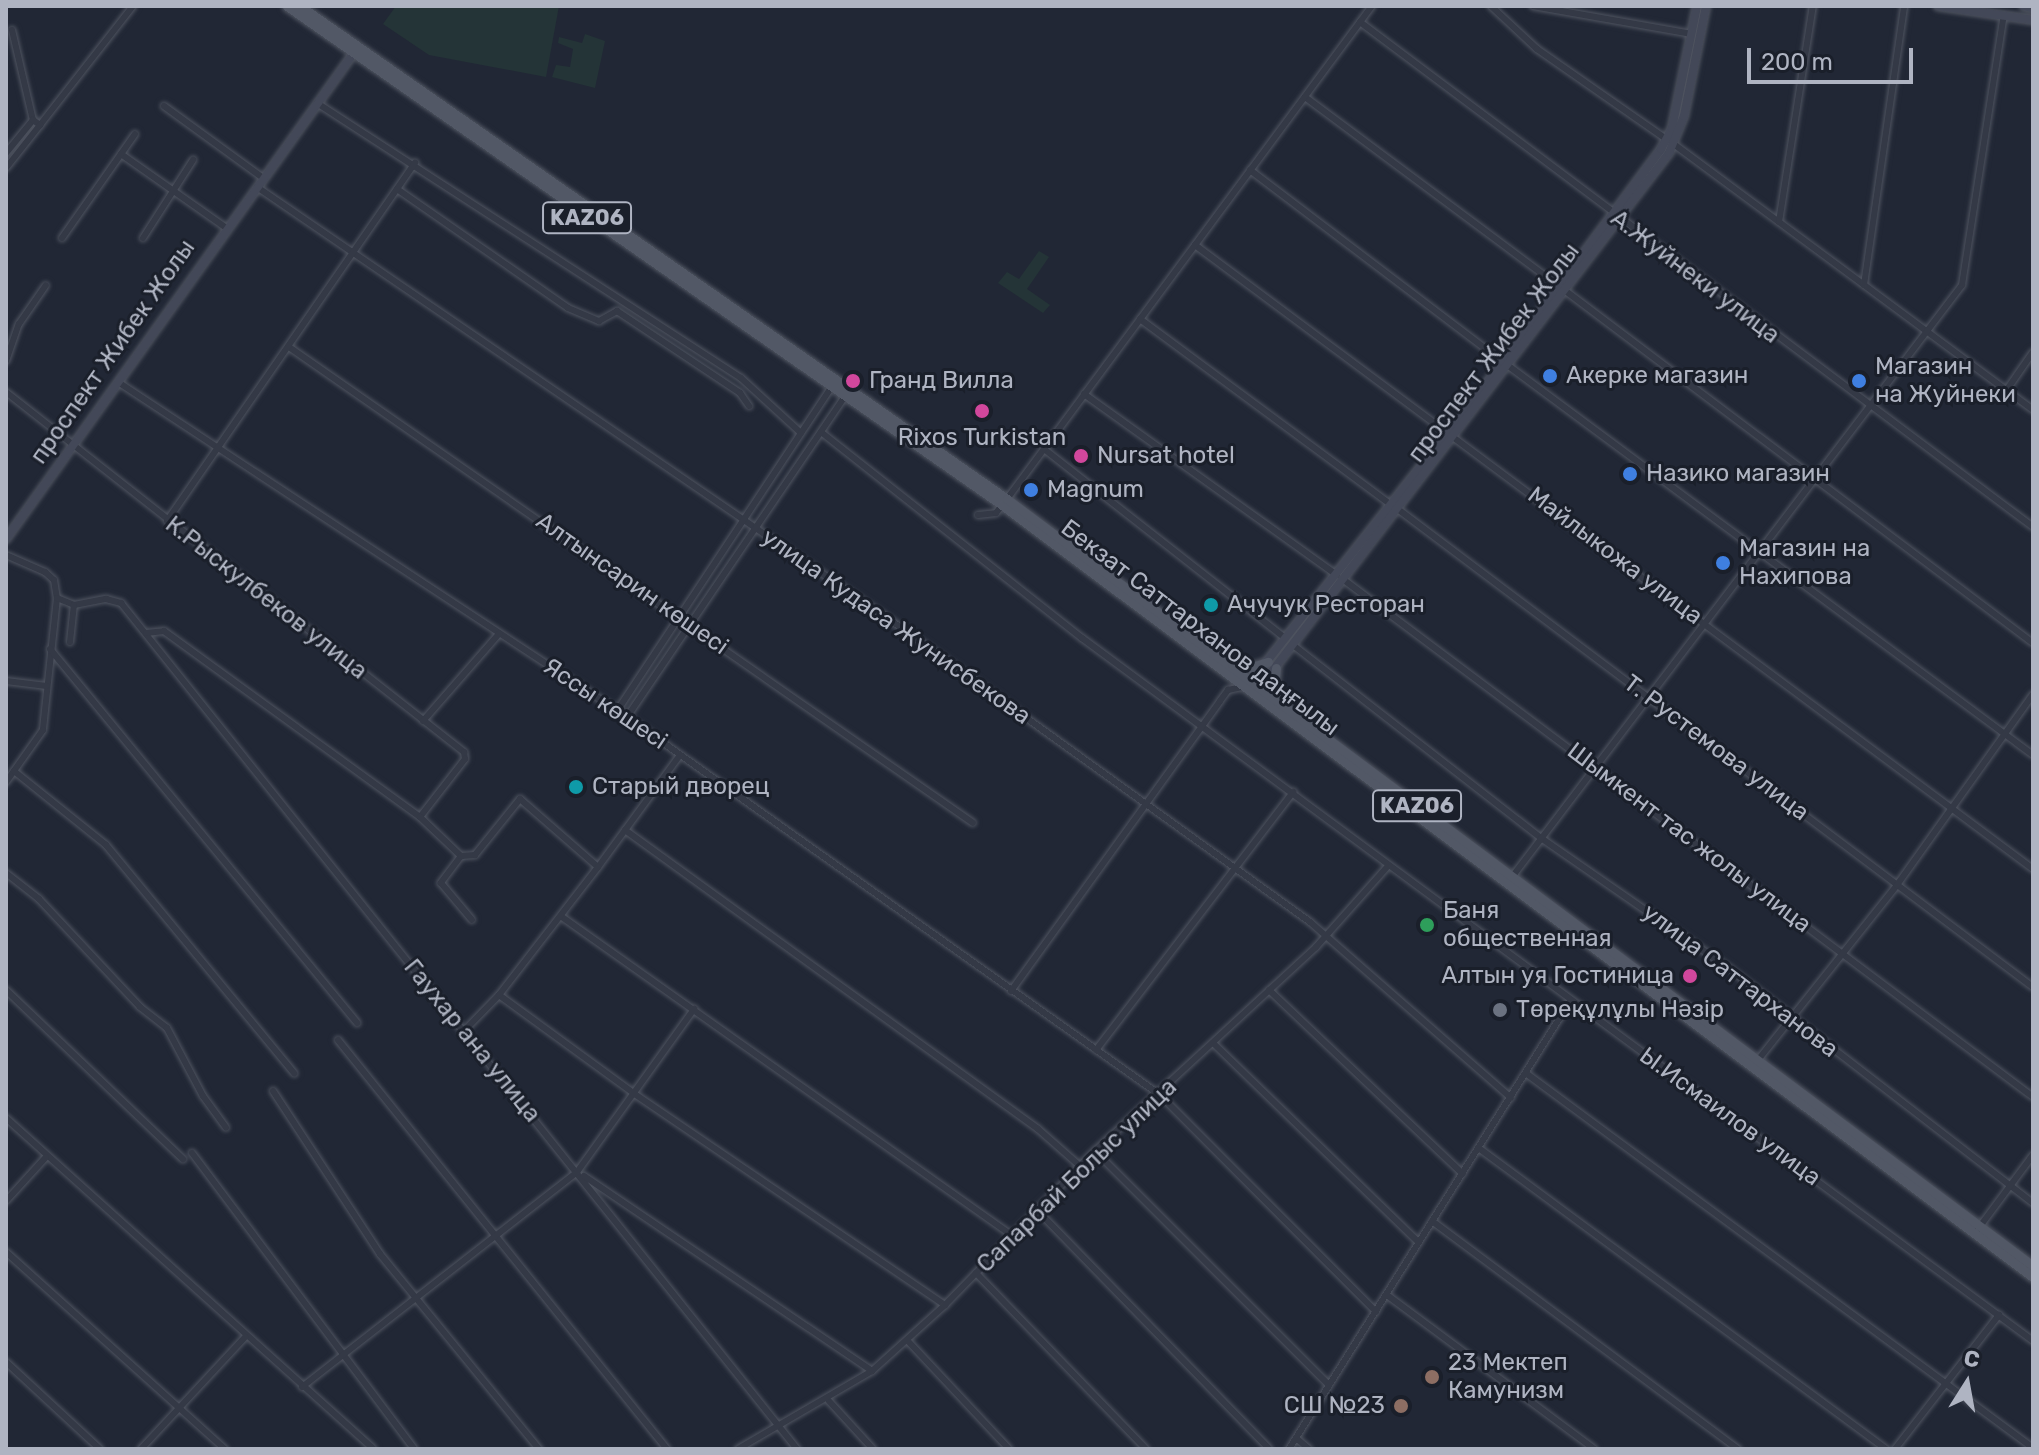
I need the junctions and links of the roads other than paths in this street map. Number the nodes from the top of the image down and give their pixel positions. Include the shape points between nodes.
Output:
1 (133, 6) edge
2 (287, 6) edge
3 (300, 6) edge
4 (1372, 6) edge
5 (1491, 6) edge
6 (1533, 6) edge
7 (1697, 6) edge
8 (1706, 6) edge
9 (1813, 6) edge
10 (1904, 6) edge
11 (1938, 6) edge
12 (2024, 6) edge
13 (2033, 8) edge
14 (313, 10) edge
15 (2004, 15) junction
16 (2033, 20) edge
17 (1360, 22) junction
18 (12, 30) dead end
19 (1691, 34) junction
20 (354, 52) junction
21 (1305, 97) junction
22 (317, 103) junction
23 (164, 106) dead end
24 (36, 122) junction
25 (135, 134) dead end
26 (1670, 142) junction
27 (6, 153) edge
28 (121, 154) junction
29 (193, 160) dead end
30 (415, 163) junction
31 (6, 168) edge
32 (1250, 170) junction
33 (263, 178) junction
34 (257, 187) junction
35 (397, 189) junction
36 (173, 190) junction
37 (1616, 218) junction
38 (1779, 222) junction
39 (225, 227) junction
40 (62, 238) dead end
41 (143, 238) dead end
42 (1195, 245) junction
43 (353, 250) junction
44 (46, 285) dead end
45 (1864, 285) junction
46 (1563, 289) junction
47 (1140, 319) junction
48 (1925, 333) junction
49 (289, 347) junction
50 (2033, 352) edge
51 (6, 361) edge
52 (1506, 364) junction
53 (118, 382) junction
54 (834, 383) junction
55 (2006, 391) junction
56 (6, 392) edge
57 (847, 393) junction
58 (1084, 394) junction
59 (749, 406) dead end
60 (1870, 407) junction
61 (2033, 410) edge
62 (821, 432) junction
63 (801, 433) junction
64 (1451, 434) junction
65 (73, 445) junction
66 (219, 446) junction
67 (1044, 449) junction
68 (1817, 479) junction
69 (1004, 502) junction
70 (1395, 507) junction
71 (978, 515) dead end
72 (744, 519) junction
73 (167, 521) junction
74 (2033, 527) edge
75 (756, 528) junction
76 (6, 539) edge
77 (1761, 553) junction
78 (6, 555) edge
79 (1340, 578) junction
80 (57, 598) junction
81 (74, 605) junction
82 (680, 615) junction
83 (691, 624) junction
84 (1707, 626) junction
85 (146, 633) junction
86 (499, 634) junction
87 (1285, 638) junction
88 (70, 642) dead end
89 (2033, 643) edge
90 (1293, 645) junction
91 (50, 649) junction
92 (1224, 661) junction
93 (1272, 665) junction
94 (6, 681) edge
95 (47, 686) junction
96 (1250, 687) junction
97 (2033, 694) edge
98 (1650, 699) junction
99 (617, 711) junction
100 (1294, 716) junction
101 (627, 717) junction
102 (423, 721) junction
103 (1202, 726) junction
104 (2005, 734) junction
105 (680, 755) junction
106 (2033, 755) edge
107 (1596, 767) junction
108 (14, 771) junction
109 (6, 782) edge
110 (1293, 792) junction
111 (1146, 807) junction
112 (1952, 808) junction
113 (420, 817) junction
114 (973, 823) dead end
115 (625, 830) junction
116 (1541, 838) junction
117 (461, 856) junction
118 (1388, 866) junction
119 (598, 867) junction
120 (1233, 868) junction
121 (2033, 869) edge
122 (6, 873) edge
123 (1510, 880) junction
124 (1897, 885) junction
125 (1557, 915) junction
126 (562, 917) junction
127 (472, 920) dead end
128 (1327, 935) junction
129 (1842, 953) junction
130 (2033, 987) edge
131 (6, 990) edge
132 (1269, 990) junction
133 (1011, 991) junction
134 (499, 995) junction
135 (1571, 1000) junction
136 (694, 1009) junction
137 (1793, 1021) junction
138 (357, 1023) dead end
139 (464, 1031) junction
140 (338, 1040) dead end
141 (1214, 1044) junction
142 (1096, 1050) junction
143 (1758, 1060) junction
144 (294, 1073) dead end
145 (1527, 1074) junction
146 (273, 1091) dead end
147 (636, 1095) junction
148 (1160, 1095) junction
149 (2033, 1097) edge
150 (1511, 1098) junction
151 (6, 1118) edge
152 (226, 1128) dead end
153 (1480, 1149) junction
154 (1095, 1151) junction
155 (192, 1153) dead end
156 (2033, 1155) edge
157 (46, 1157) junction
158 (183, 1159) dead end
159 (1080, 1166) junction
160 (577, 1172) junction
161 (1463, 1174) junction
162 (2010, 1185) junction
163 (6, 1201) edge
164 (2033, 1203) edge
165 (1036, 1209) junction
166 (1432, 1221) junction
167 (1977, 1230) junction
168 (497, 1234) junction
169 (1010, 1234) junction
170 (1418, 1242) junction
171 (6, 1252) edge
172 (2018, 1260) junction
173 (2033, 1266) edge
174 (976, 1273) junction
175 (2033, 1277) edge
176 (1387, 1295) junction
177 (417, 1299) junction
178 (945, 1305) junction
179 (1376, 1312) junction
180 (1999, 1315) junction
181 (245, 1337) junction
182 (907, 1340) junction
183 (2033, 1341) edge
184 (346, 1354) junction
185 (6, 1362) edge
186 (872, 1371) junction
187 (1947, 1383) junction
188 (1329, 1385) junction
189 (302, 1387) junction
190 (829, 1401) junction
191 (179, 1408) junction
192 (779, 1427) junction
193 (1296, 1438) junction
194 (1591, 1448) edge
195 (2033, 1448) edge
196 (100, 1449) edge
197 (141, 1449) edge
198 (225, 1449) edge
199 (373, 1449) edge
200 (414, 1449) edge
201 (539, 1449) edge
202 (667, 1449) edge
203 (738, 1449) edge
204 (797, 1449) edge
205 (873, 1449) edge
206 (1009, 1449) edge
207 (1146, 1449) edge
208 (1269, 1449) edge
209 (1289, 1449) edge
210 (1309, 1449) edge
211 (1738, 1449) edge
212 (1886, 1449) edge
213 (1895, 1449) edge

1 - 24 street
2 - 20 main road, Бекзат Саттарханов даңғылы / KАZ06
3 - 14 main road, Бекзат Саттарханов даңғылы / KАZ06
4 - 17 street
5 - 26 street via 1537,49
6 - 19 street
7 - 19 street, проспект Жибек Жолы
8 - 26 street, проспект Жибек Жолы
9 - 38 street
10 - 45 street
11 - 15 street
12 - 13 street
14 - 20 main road, Бекзат Саттарханов даңғылы / KАZ06
15 - 16 street
15 - 48 street via 1968,273
17 - 21 street
17 - 37 street, А.Жуйнеки улица
18 - 24 street
19 - 26 street, проспект Жибек Жолы
20 - 22 street, проспект Жибек Жолы
20 - 54 main road, Бекзат Саттарханов даңғылы / KАZ06
21 - 32 street
21 - 46 street
22 - 30 street
22 - 33 street, проспект Жибек Жолы
23 - 33 street
24 - 27 street
24 - 31 street
25 - 28 street
26 - 37 street, проспект Жибек Жолы
26 - 38 street
28 - 36 street, проспект Жибек Жолы
28 - 40 street
29 - 36 street
30 - 35 street
30 - 63 street via 741,378
32 - 42 street
32 - 52 street
33 - 34 street, проспект Жибек Жолы
34 - 39 street, проспект Жибек Жолы
34 - 43 street, улица Кудаса Жунисбекова
35 - 43 street
35 - 59 street via 568,308 599,321 617,311 740,393
36 - 39 street, проспект Жибек Жолы
36 - 41 street, проспект Жибек Жолы
37 - 46 street, проспект Жибек Жолы
37 - 60 street, А.Жуйнеки улица
38 - 45 street
39 - 53 street, проспект Жибек Жолы
42 - 47 street
42 - 64 street, Майлыкожа улица
43 - 49 street
43 - 72 street, улица Кудаса Жунисбекова
44 - 51 street via 19,324
45 - 48 street
46 - 52 street, проспект Жибек Жолы
46 - 68 street
47 - 58 street
47 - 70 street, Т. Рустемова улица
48 - 55 street
48 - 60 street
49 - 66 street
49 - 82 street, Алтынсарин көшесі
50 - 55 street
52 - 64 street, проспект Жибек Жолы
52 - 77 street
53 - 65 street, проспект Жибек Жолы
53 - 66 street, Яссы көшесі
54 - 57 main road, Бекзат Саттарханов даңғылы / KАZ06
54 - 63 street
55 - 61 street
56 - 65 street, К.Рыскулбеков улица
57 - 62 street
57 - 69 main road, Бекзат Саттарханов даңғылы / KАZ06
58 - 67 street
58 - 79 street, Шымкент тас жолы улица
60 - 68 street
60 - 74 street, А.Жуйнеки улица
62 - 75 street
62 - 103 street, Ы.Исмаилов улица
63 - 72 street
64 - 70 street, проспект Жибек Жолы
64 - 84 street, Майлыкожа улица
65 - 73 street, К.Рыскулбеков улица
65 - 76 street, проспект Жибек Жолы
66 - 73 street
66 - 86 street, Яссы көшесі
67 - 69 street
67 - 87 street
68 - 77 street
68 - 89 street
69 - 71 street via 996,513
69 - 92 main road, Бекзат Саттарханов даңғылы / KАZ06
69 - 96 main road, Бекзат Саттарханов даңғылы / KАZ06
70 - 79 street, проспект Жибек Жолы
70 - 98 street, Т. Рустемова улица
72 - 75 street, улица Кудаса Жунисбекова
72 - 82 street
73 - 102 street, К.Рыскулбеков улица
75 - 83 street
75 - 111 street, улица Кудаса Жунисбекова
77 - 84 street
77 - 104 street
78 - 80 street via 45,572 54,580
79 - 87 street, проспект Жибек Жолы
79 - 90 street, проспект Жибек Жолы
79 - 107 street, Шымкент тас жолы улица
80 - 81 street
80 - 91 street
81 - 85 street, Гаухар ана улица via 117,601
81 - 88 street
82 - 83 street, Алтынсарин көшесі
82 - 99 street
83 - 101 street
83 - 114 street, Алтынсарин көшесі
84 - 98 street
84 - 112 street, Майлыкожа улица
85 - 113 street via 164,631
85 - 139 street, Гаухар ана улица
86 - 99 street, Яссы көшесі
86 - 102 street
87 - 93 street, проспект Жибек Жолы
90 - 93 street, проспект Жибек Жолы
90 - 116 street, улица Саттарханова
91 - 95 street
91 - 138 street
92 - 93 main road via 1249,668
92 - 96 main road, Бекзат Саттарханов даңғылы / KАZ06
93 - 96 street, проспект Жибек Жолы
93 - 100 main road via 1274,687
94 - 95 street
95 - 108 street via 43,730
96 - 100 main road, Бекзат Саттарханов даңғылы / KАZ06
96 - 103 street via 1228,690
97 - 104 street
98 - 107 street
98 - 124 street, Т. Рустемова улица
99 - 101 street, Яссы көшесі
100 - 123 main road, Бекзат Саттарханов даңғылы / KАZ06
101 - 105 street, Яссы көшесі
102 - 113 street, К.Рыскулбеков улица via 466,756
103 - 110 street, Ы.Исмаилов улица
103 - 111 street
104 - 106 street
104 - 112 street
105 - 115 street
105 - 133 street, Яссы көшесі
107 - 116 street
107 - 129 street, Шымкент тас жолы улица
108 - 109 street
108 - 144 street via 106,845
110 - 118 street, Ы.Исмаилов улица
110 - 120 street
111 - 120 street, улица Кудаса Жунисбекова
111 - 133 street
112 - 121 street, Майлыкожа улица
112 - 124 street
113 - 117 street
115 - 119 street
115 - 159 street via 1038,1129
116 - 123 street
116 - 137 street, улица Саттарханова via 1688,938
117 - 119 street via 475,855 516,801 525,801
117 - 127 street via 441,883
118 - 128 street, Сапарбай Болыс улица
118 - 135 street, Ы.Исмаилов улица
119 - 126 street
120 - 128 street, улица Кудаса Жунисбекова
120 - 142 street
122 - 152 street via 39,899 140,1007 167,1028
123 - 125 main road, Бекзат Саттарханов даңғылы / KАZ06
124 - 129 street
124 - 130 street, Т. Рустемова улица
125 - 143 main road, Бекзат Саттарханов даңғылы / KАZ06
125 - 167 main road, Бекзат Саттарханов даңғылы / KАZ06
126 - 134 street
126 - 136 street
128 - 132 street, Сапарбай Болыс улица
128 - 150 street, улица Кудаса Жунисбекова
129 - 137 street
129 - 149 street, Шымкент тас жолы улица
131 - 158 street
132 - 141 street, Сапарбай Болыс улица
132 - 161 street
133 - 142 street, Яссы көшесі
134 - 139 street
134 - 147 street
135 - 145 street
135 - 180 street, Ы.Исмаилов улица
136 - 147 street
136 - 169 street
137 - 143 street
137 - 162 street, улица Саттарханова
139 - 160 street, Гаухар ана улица
140 - 168 street
141 - 148 street, Сапарбай Болыс улица
141 - 170 street
142 - 148 street, Яссы көшесі
143 - 167 main road, Бекзат Саттарханов даңғылы / KАZ06
145 - 150 street
145 - 187 street
146 - 177 street via 354,1216
147 - 160 street
147 - 178 street
148 - 154 street, Сапарбай Болыс улица
148 - 179 street, Яссы көшесі
150 - 153 street
151 - 157 street
153 - 161 street
153 - 212 street
154 - 159 street, Сапарбай Болыс улица
154 - 188 street
155 - 184 street
156 - 162 street
157 - 163 street
157 - 181 street
159 - 165 street, Сапарбай Болыс улица
160 - 168 street
160 - 186 street
160 - 192 street, Гаухар ана улица
161 - 166 street
162 - 164 street, улица Саттарханова
162 - 167 street
165 - 169 street, Сапарбай Болыс улица
165 - 208 street
166 - 170 street
166 - 211 street
167 - 172 main road, Бекзат Саттарханов даңғылы / KАZ06
168 - 177 street
168 - 202 street
169 - 174 street, Сапарбай Болыс улица
170 - 176 street
171 - 191 street
172 - 173 main road, Бекзат Саттарханов даңғылы / KАZ06
172 - 175 main road, Бекзат Саттарханов даңғылы / KАZ06
174 - 178 street, Сапарбай Болыс улица
174 - 207 street
176 - 179 street
176 - 194 street
177 - 184 street
177 - 201 street
178 - 182 street, Сапарбай Болыс улица
179 - 188 street
180 - 183 street, Ы.Исмаилов улица
180 - 187 street
181 - 189 street
181 - 191 street
182 - 186 street, Сапарбай Болыс улица
182 - 206 street
184 - 189 street
184 - 200 street
185 - 196 street
186 - 190 street, Сапарбай Болыс улица
187 - 195 street
187 - 213 street
188 - 193 street
189 - 199 street
190 - 192 street, Сапарбай Болыс улица
190 - 205 street
191 - 197 street
191 - 198 street
192 - 203 street, Сапарбай Болыс улица
192 - 204 street, Гаухар ана улица
193 - 209 street
193 - 210 street

